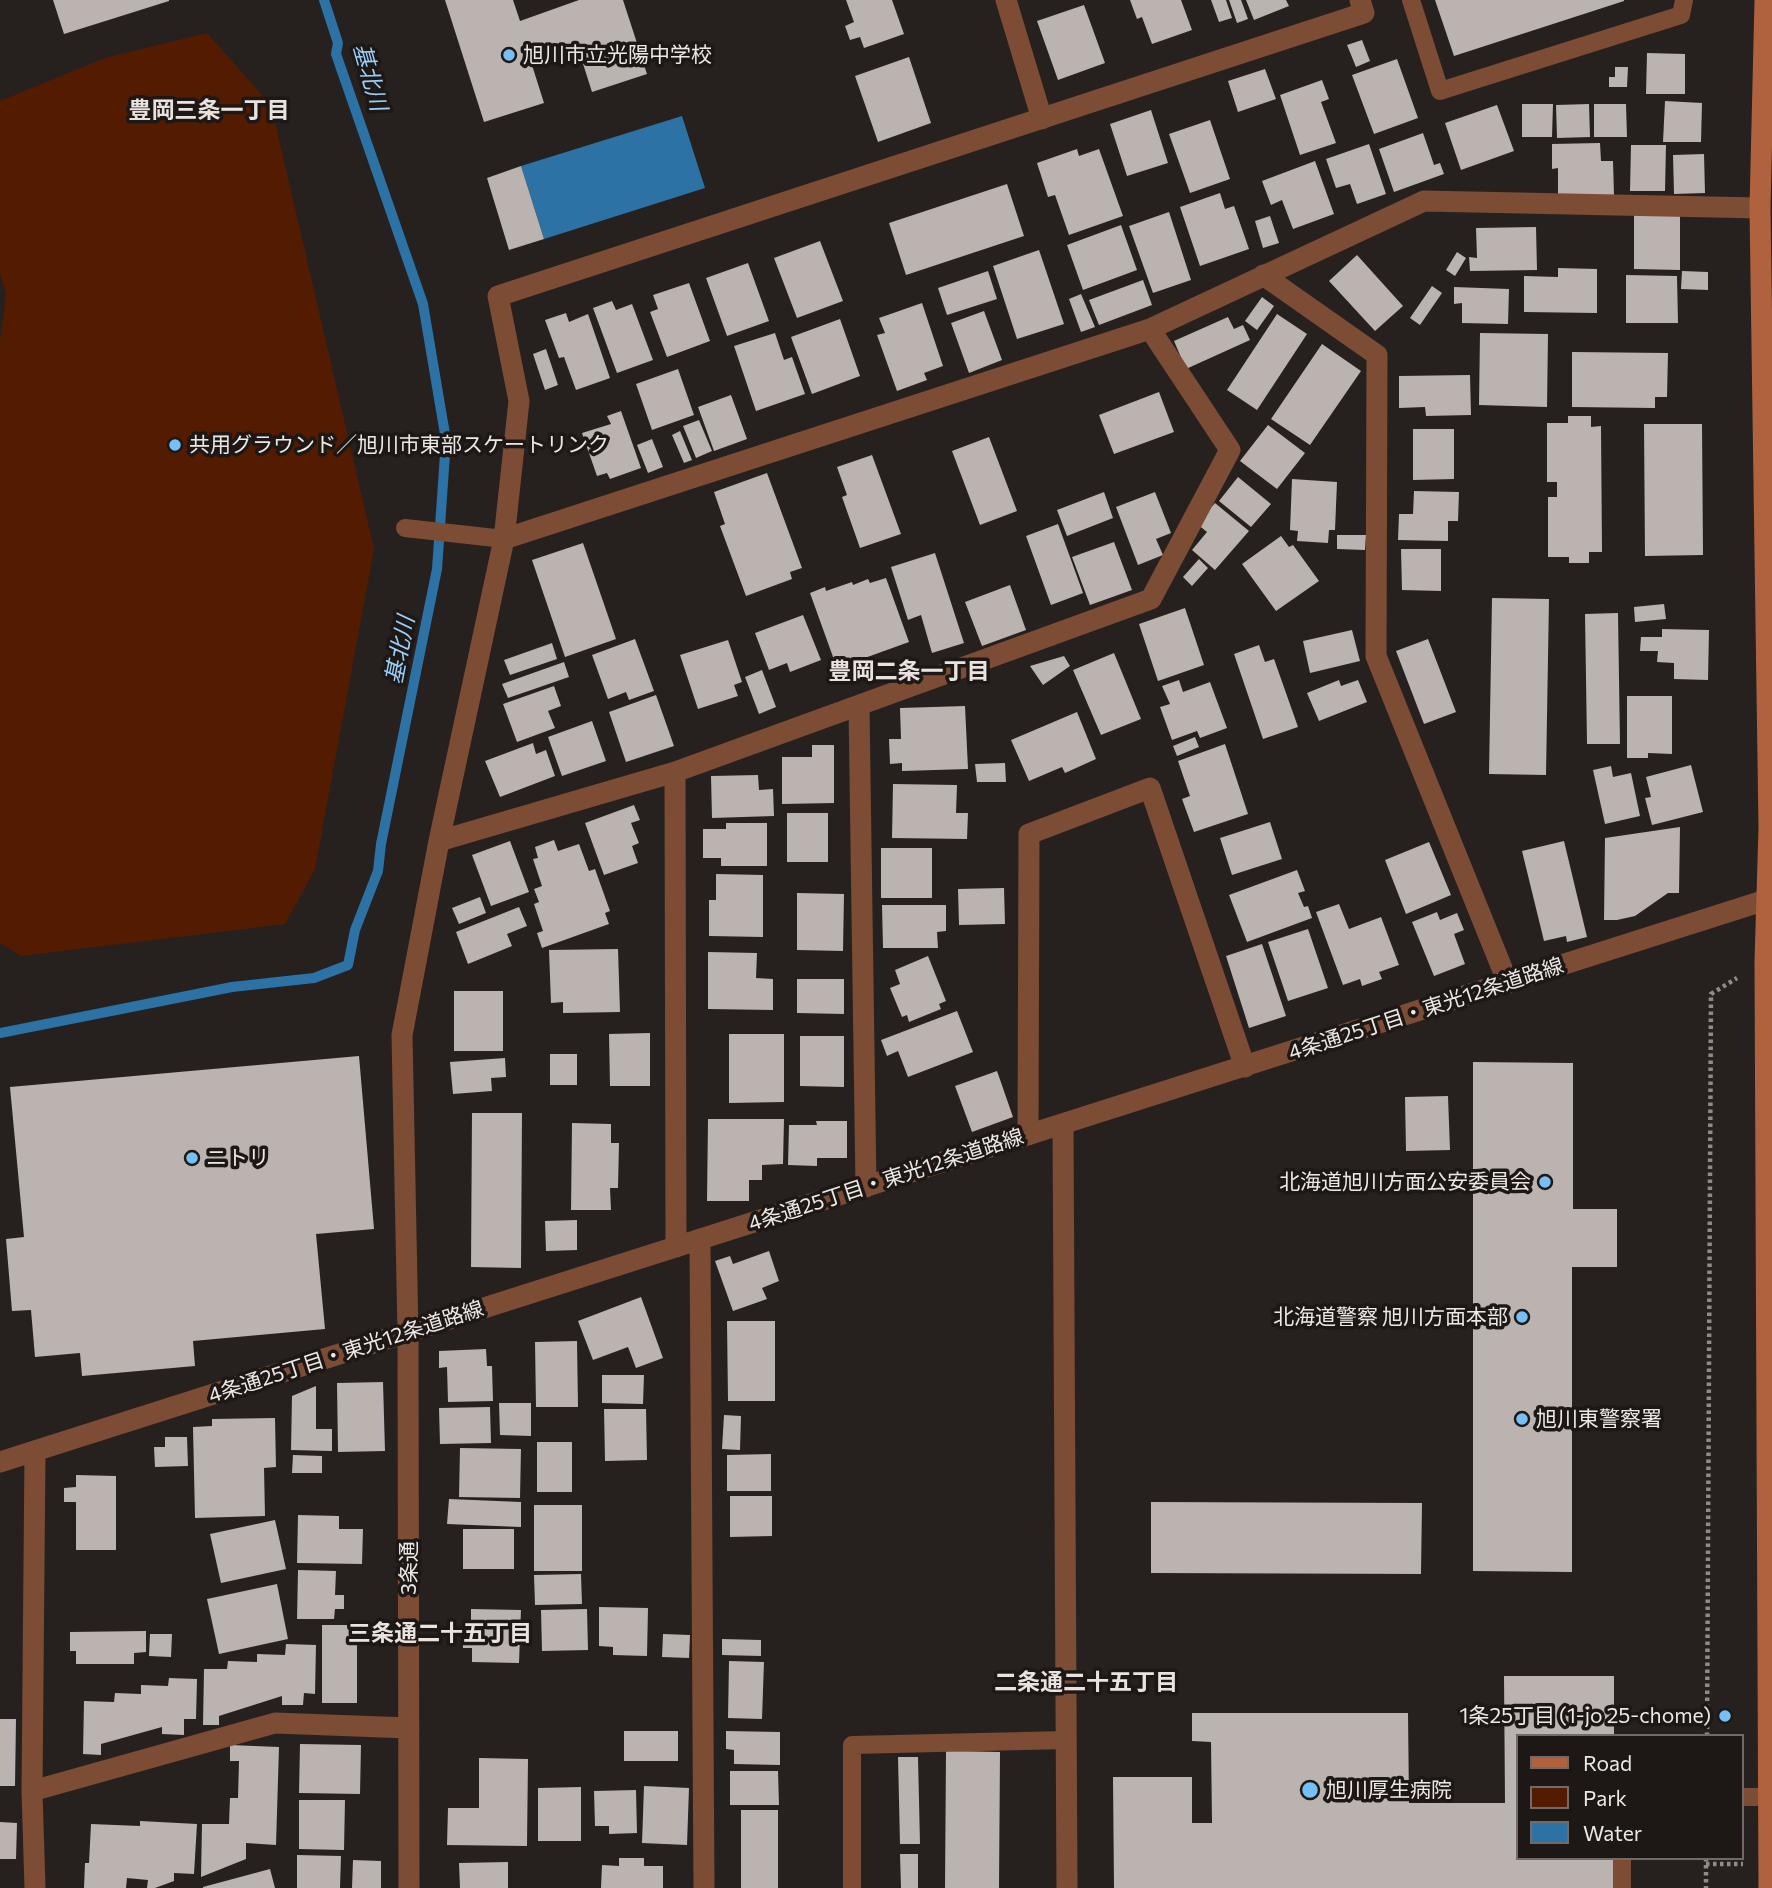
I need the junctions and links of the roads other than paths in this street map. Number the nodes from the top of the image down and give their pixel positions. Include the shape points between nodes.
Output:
1 (1006, 0) edge
2 (1360, 0) edge
3 (1411, 0) edge
4 (1685, 0) edge
5 (1765, 0) edge
6 (1042, 119) junction
7 (1760, 208) junction
8 (1263, 275) junction
9 (1150, 329) junction
10 (405, 528) dead end
11 (504, 539) junction
12 (859, 707) junction
13 (676, 772) junction
14 (439, 841) junction
15 (1769, 899) edge
16 (1508, 983) junction
17 (1245, 1066) junction
18 (1063, 1124) junction
19 (1028, 1135) junction
20 (866, 1187) junction
21 (700, 1240) junction
22 (676, 1247) junction
23 (408, 1332) junction
24 (35, 1451) junction
25 (0, 1462) edge
26 (409, 1728) junction
27 (1066, 1740) junction
28 (32, 1791) junction
29 (1744, 1797) edge
30 (1769, 1797) junction
31 (1771, 1834) edge
32 (1622, 1860) edge
33 (35, 1888) edge
34 (409, 1888) edge
35 (704, 1888) edge
36 (852, 1888) edge
37 (1067, 1888) edge
38 (1622, 1888) edge
39 (1769, 1888) edge

1 - 6 street
2 - 6 street via 1364,13
3 - 4 lane via 1440,91 1681,15
5 - 7 main road
6 - 11 street, 3条通 via 498,296 519,401
7 - 8 street via 1423,201
7 - 15 main road
8 - 9 street
8 - 16 street via 1377,355 1376,656
9 - 11 street
9 - 12 street via 1230,450 1151,599
10 - 11 lane
11 - 14 street, 3条通
12 - 13 street
12 - 20 street
13 - 14 street
13 - 22 street
14 - 23 street, 3条通 via 402,1035
15 - 16 street, 4条通25丁目・東光12条道路線
15 - 30 main road via 1765,975
16 - 17 street, 4条通25丁目・東光12条道路線
17 - 18 street, 4条通25丁目・東光12条道路線
17 - 19 street via 1150,788 1029,834
18 - 19 street, 4条通25丁目・東光12条道路線
18 - 27 street
19 - 20 street, 4条通25丁目・東光12条道路線
20 - 21 street, 4条通25丁目・東光12条道路線
21 - 22 street, 4条通25丁目・東光12条道路線
21 - 35 street
22 - 23 street, 4条通25丁目・東光12条道路線
23 - 24 street, 4条通25丁目・東光12条道路線
23 - 26 street, 3条通
24 - 25 street, 4条通25丁目・東光12条道路線
24 - 28 street
26 - 28 street via 275,1723
26 - 34 street, 3条通
27 - 36 lane via 852,1745
27 - 37 street
28 - 33 street
29 - 30 lane
30 - 31 main road
31 - 39 main road
32 - 38 lane

